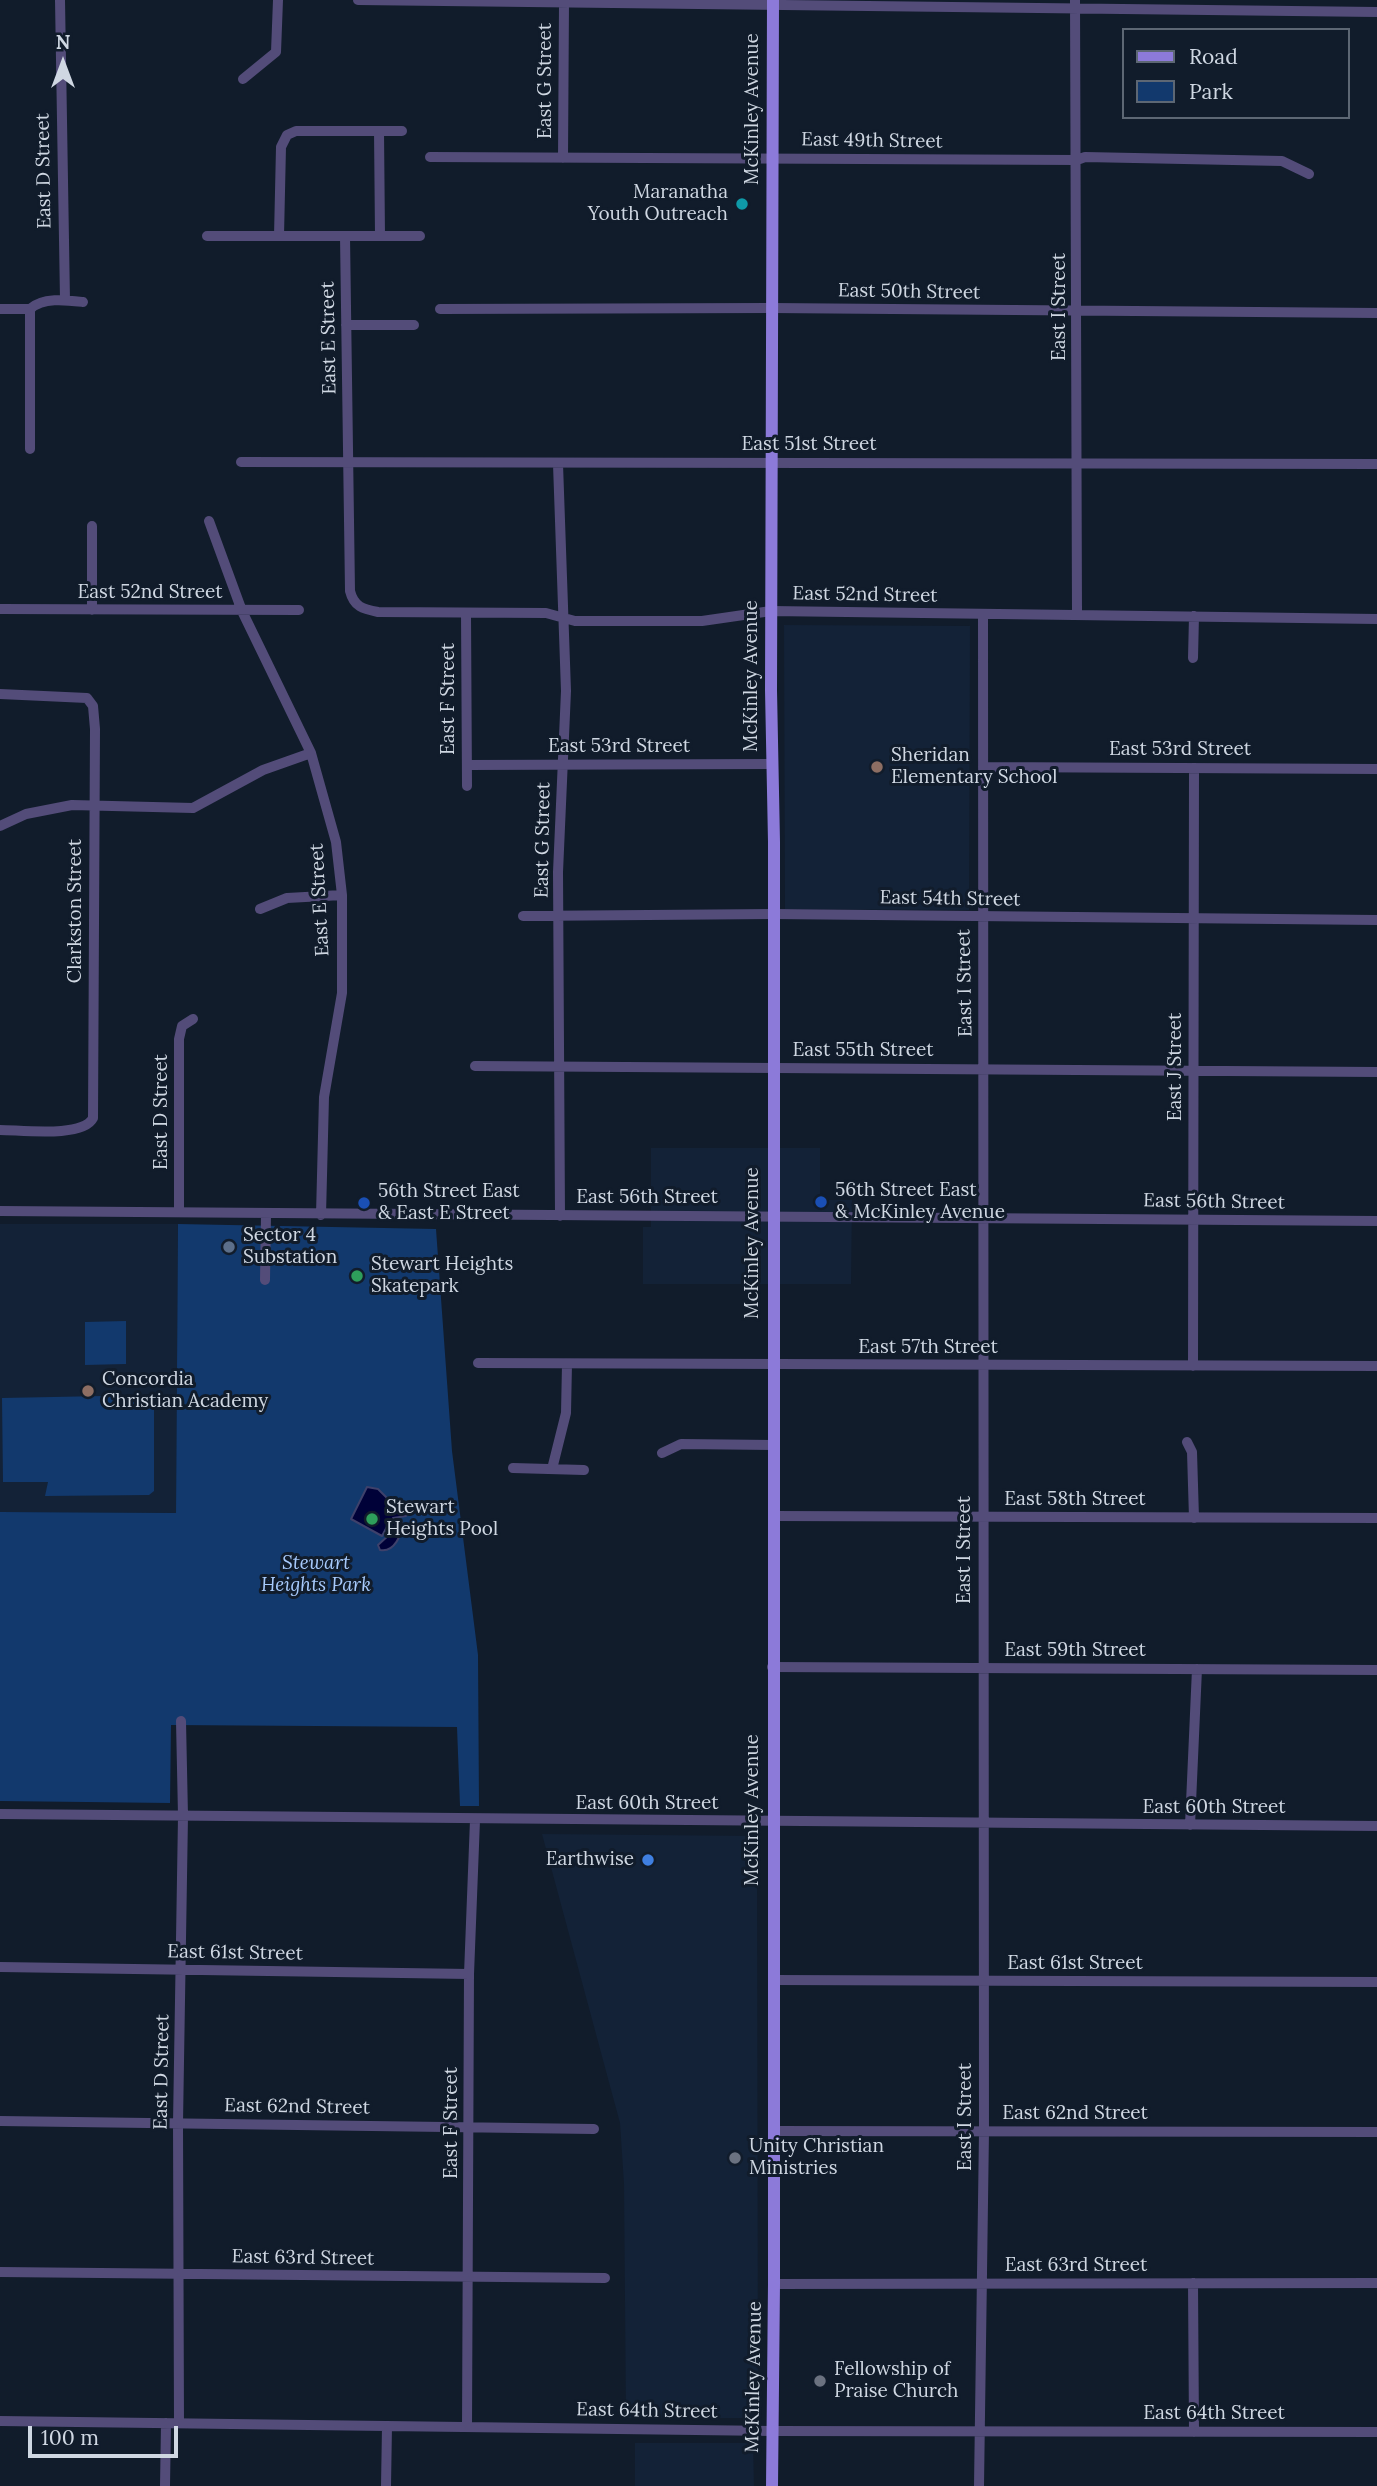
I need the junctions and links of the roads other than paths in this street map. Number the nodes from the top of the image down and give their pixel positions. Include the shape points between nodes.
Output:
1 (60, 0) edge
2 (278, 0) edge
3 (358, 0) edge
4 (1369, 0) edge
5 (478, 1) edge
6 (653, 2) edge
7 (773, 3) edge
8 (564, 4) junction
9 (1075, 5) edge
10 (1373, 12) edge
11 (243, 79) dead end
12 (379, 131) junction
13 (402, 131) dead end
14 (430, 157) dead end
15 (772, 157) junction
16 (564, 158) junction
17 (1077, 160) junction
18 (1309, 174) dead end
19 (207, 236) dead end
20 (279, 236) junction
21 (345, 236) junction
22 (380, 236) junction
23 (420, 236) dead end
24 (65, 300) junction
25 (83, 302) dead end
26 (771, 308) junction
27 (0, 309) edge
28 (30, 309) junction
29 (440, 309) dead end
30 (1077, 312) junction
31 (1377, 313) edge
32 (346, 325) junction
33 (414, 325) dead end
34 (30, 449) dead end
35 (772, 461) junction
36 (242, 462) dead end
37 (348, 463) junction
38 (1077, 463) junction
39 (558, 464) junction
40 (1377, 464) edge
41 (209, 521) dead end
42 (92, 526) dead end
43 (356, 605) joint
44 (0, 609) edge
45 (92, 610) junction
46 (299, 610) dead end
47 (242, 611) junction
48 (771, 611) junction
49 (466, 612) junction
50 (983, 614) junction
51 (1077, 615) junction
52 (1194, 615) junction
53 (564, 618) junction
54 (1377, 619) edge
55 (1193, 658) dead end
56 (0, 694) edge
57 (311, 754) junction
58 (771, 764) junction
59 (467, 765) junction
60 (561, 765) junction
61 (983, 767) junction
62 (1194, 768) junction
63 (1377, 769) edge
64 (467, 786) dead end
65 (94, 806) junction
66 (0, 826) edge
67 (342, 895) junction
68 (260, 909) dead end
69 (773, 914) junction
70 (523, 916) dead end
71 (560, 916) junction
72 (982, 917) junction
73 (1194, 919) junction
74 (1377, 920) edge
75 (193, 1019) dead end
76 (475, 1066) dead end
77 (561, 1066) junction
78 (773, 1068) junction
79 (983, 1068) junction
80 (1194, 1071) junction
81 (1377, 1072) edge
82 (0, 1130) edge
83 (0, 1210) edge
84 (179, 1212) junction
85 (266, 1214) junction
86 (321, 1216) junction
87 (560, 1216) junction
88 (772, 1216) junction
89 (983, 1217) junction
90 (1193, 1219) junction
91 (1377, 1221) edge
92 (265, 1280) dead end
93 (478, 1363) dead end
94 (567, 1364) junction
95 (772, 1365) junction
96 (983, 1365) junction
97 (1193, 1366) junction
98 (1377, 1366) edge
99 (1187, 1442) dead end
100 (773, 1445) junction
101 (662, 1453) dead end
102 (513, 1468) dead end
103 (552, 1469) junction
104 (584, 1470) dead end
105 (773, 1516) junction
106 (983, 1517) junction
107 (1194, 1518) junction
108 (1377, 1518) edge
109 (772, 1667) junction
110 (983, 1668) junction
111 (1197, 1669) junction
112 (1377, 1670) edge
113 (181, 1721) dead end
114 (0, 1814) edge
115 (183, 1816) junction
116 (475, 1820) junction
117 (772, 1822) junction
118 (983, 1825) junction
119 (1190, 1825) junction
120 (1377, 1826) edge
121 (0, 1967) edge
122 (182, 1969) junction
123 (469, 1974) junction
124 (773, 1980) junction
125 (982, 1981) junction
126 (1377, 1982) edge
127 (0, 2121) edge
128 (178, 2123) junction
129 (470, 2127) junction
130 (594, 2129) dead end
131 (773, 2131) junction
132 (984, 2131) junction
133 (1377, 2132) edge
134 (0, 2272) edge
135 (179, 2274) junction
136 (467, 2277) junction
137 (605, 2278) dead end
138 (983, 2283) junction
139 (1193, 2283) junction
140 (1377, 2283) edge
141 (774, 2284) junction
142 (0, 2421) edge
143 (166, 2423) junction
144 (179, 2423) junction
145 (387, 2426) junction
146 (467, 2426) junction
147 (772, 2431) junction
148 (982, 2431) junction
149 (1194, 2431) junction
150 (1377, 2432) edge
151 (165, 2486) edge
152 (386, 2486) edge
153 (772, 2486) edge
154 (979, 2486) edge

1 - 24 street, East D Street
2 - 11 street via 276,52
3 - 5 street
4 - 10 street
5 - 8 street
6 - 7 street
6 - 8 street
7 - 9 street
7 - 15 main road, McKinley Avenue
8 - 16 street, East G Street
9 - 10 street
9 - 17 street, East I Street
12 - 13 street
12 - 20 street via 296,131 285,137
12 - 22 street
14 - 16 street, East 49th Street
15 - 16 street, East 49th Street
15 - 17 street, East 49th Street
15 - 26 main road, McKinley Avenue
17 - 18 street, East 49th Street via 1282,161
17 - 30 street, East I Street
19 - 20 street
20 - 21 street
21 - 22 street
21 - 32 street, East E Street
22 - 23 street
24 - 25 street
24 - 28 street via 36,303
26 - 29 street, East 50th Street
26 - 30 street, East 50th Street
26 - 35 main road, McKinley Avenue
27 - 28 street
28 - 34 street
30 - 31 street, East 50th Street
30 - 38 street, East I Street
32 - 33 street
32 - 37 street, East E Street
35 - 38 street, East 51st Street
35 - 39 street, East 51st Street
35 - 48 main road, McKinley Avenue
36 - 37 street, East 51st Street
37 - 39 street, East 51st Street
37 - 43 street, East E Street via 350,591
38 - 40 street, East 51st Street
38 - 51 street, East I Street
39 - 53 street, East G Street
41 - 47 street, East E Street
42 - 45 street
43 - 49 street, East 52nd Street via 378,612
44 - 45 street, East 52nd Street
45 - 47 street, East 52nd Street
46 - 47 street, East 52nd Street
47 - 57 street, East E Street
48 - 50 street, East 52nd Street
48 - 53 street, East 52nd Street via 702,621
48 - 58 main road, McKinley Avenue
49 - 53 street, East 52nd Street via 546,612
49 - 59 street, East F Street
50 - 51 street, East 52nd Street
50 - 61 street, East I Street
51 - 52 street, East 52nd Street
52 - 54 street, East 52nd Street
52 - 55 street
53 - 60 street, East G Street
56 - 65 street, Clarkston Street via 91,700
57 - 65 street via 263,770 198,807
57 - 67 street, East E Street via 332,822
58 - 60 street, East 53rd Street
58 - 69 main road, McKinley Avenue
59 - 60 street, East 53rd Street
59 - 64 street, East F Street
60 - 71 street, East G Street
61 - 62 street, East 53rd Street
61 - 72 street, East I Street
62 - 63 street, East 53rd Street
62 - 73 street, East J Street
65 - 66 street via 49,807
65 - 82 street, Clarkston Street via 91,1122 75,1130
67 - 68 street via 287,898
67 - 86 street, East E Street via 342,993 324,1097
69 - 71 street, East 54th Street
69 - 72 street, East 54th Street
69 - 78 main road, McKinley Avenue
70 - 71 street, East 54th Street
71 - 77 street, East G Street
72 - 73 street, East 54th Street
72 - 79 street, East I Street
73 - 74 street, East 54th Street
73 - 80 street, East J Street
75 - 84 street, East D Street via 182,1026 179,1038
76 - 77 street, East 55th Street
77 - 78 street, East 55th Street
77 - 87 street, East G Street
78 - 79 street, East 55th Street
78 - 88 main road, McKinley Avenue
79 - 80 street, East 55th Street
79 - 89 street, East I Street
80 - 81 street, East 55th Street
80 - 90 street, East J Street
83 - 84 street, East 56th Street
84 - 85 street, East 56th Street
85 - 86 street, East 56th Street
85 - 92 street
86 - 87 street, East 56th Street
87 - 88 street, East 56th Street
88 - 89 street, East 56th Street
88 - 95 main road, McKinley Avenue
89 - 90 street, East 56th Street
89 - 96 street, East I Street
90 - 91 street, East 56th Street
90 - 97 street, East J Street
93 - 94 street, East 57th Street
94 - 95 street, East 57th Street
94 - 103 street via 566,1413
95 - 96 street, East 57th Street
95 - 100 main road, McKinley Avenue
96 - 97 street, East 57th Street
96 - 106 street, East I Street
97 - 98 street, East 57th Street
99 - 107 street via 1192,1452
100 - 101 street via 681,1444
100 - 105 main road, McKinley Avenue
102 - 103 street
103 - 104 street
105 - 106 street, East 58th Street
105 - 109 main road, McKinley Avenue
106 - 107 street, East 58th Street
106 - 110 street, East I Street
107 - 108 street, East 58th Street
109 - 110 street, East 59th Street
109 - 117 main road, McKinley Avenue
110 - 111 street, East 59th Street
110 - 118 street, East I Street
111 - 112 street, East 59th Street
111 - 119 street
113 - 115 street, East D Street
114 - 115 street, East 60th Street
115 - 116 street, East 60th Street
115 - 122 street, East D Street
116 - 117 street, East 60th Street
116 - 123 street, East F Street
117 - 118 street, East 60th Street
117 - 124 main road, McKinley Avenue
118 - 119 street, East 60th Street
118 - 125 street, East I Street
119 - 120 street, East 60th Street
121 - 122 street, East 61st Street
122 - 123 street, East 61st Street
122 - 128 street, East D Street
123 - 129 street, East F Street
124 - 125 street, East 61st Street
124 - 131 main road, McKinley Avenue
125 - 126 street, East 61st Street
125 - 132 street, East I Street
127 - 128 street, East 62nd Street
128 - 129 street, East 62nd Street
128 - 135 street, East D Street
129 - 130 street, East 62nd Street
129 - 136 street, East F Street
131 - 132 street, East 62nd Street
131 - 141 main road, McKinley Avenue
132 - 133 street, East 62nd Street
132 - 138 street, East I Street
134 - 135 street, East 63rd Street
135 - 136 street, East 63rd Street
135 - 144 street, East D Street
136 - 137 street, East 63rd Street
136 - 146 street, East F Street
138 - 139 street, East 63rd Street
138 - 141 street, East 63rd Street
138 - 148 street, East I Street
139 - 140 street, East 63rd Street
139 - 149 street
141 - 147 main road, McKinley Avenue
142 - 143 street, East 64th Street
143 - 144 street, East 64th Street
143 - 151 street
144 - 145 street, East 64th Street
145 - 146 street, East 64th Street
145 - 152 street
146 - 147 street, East 64th Street
147 - 148 street, East 64th Street
147 - 153 main road, McKinley Avenue
148 - 149 street, East 64th Street
148 - 154 street, East I Street
149 - 150 street, East 64th Street

